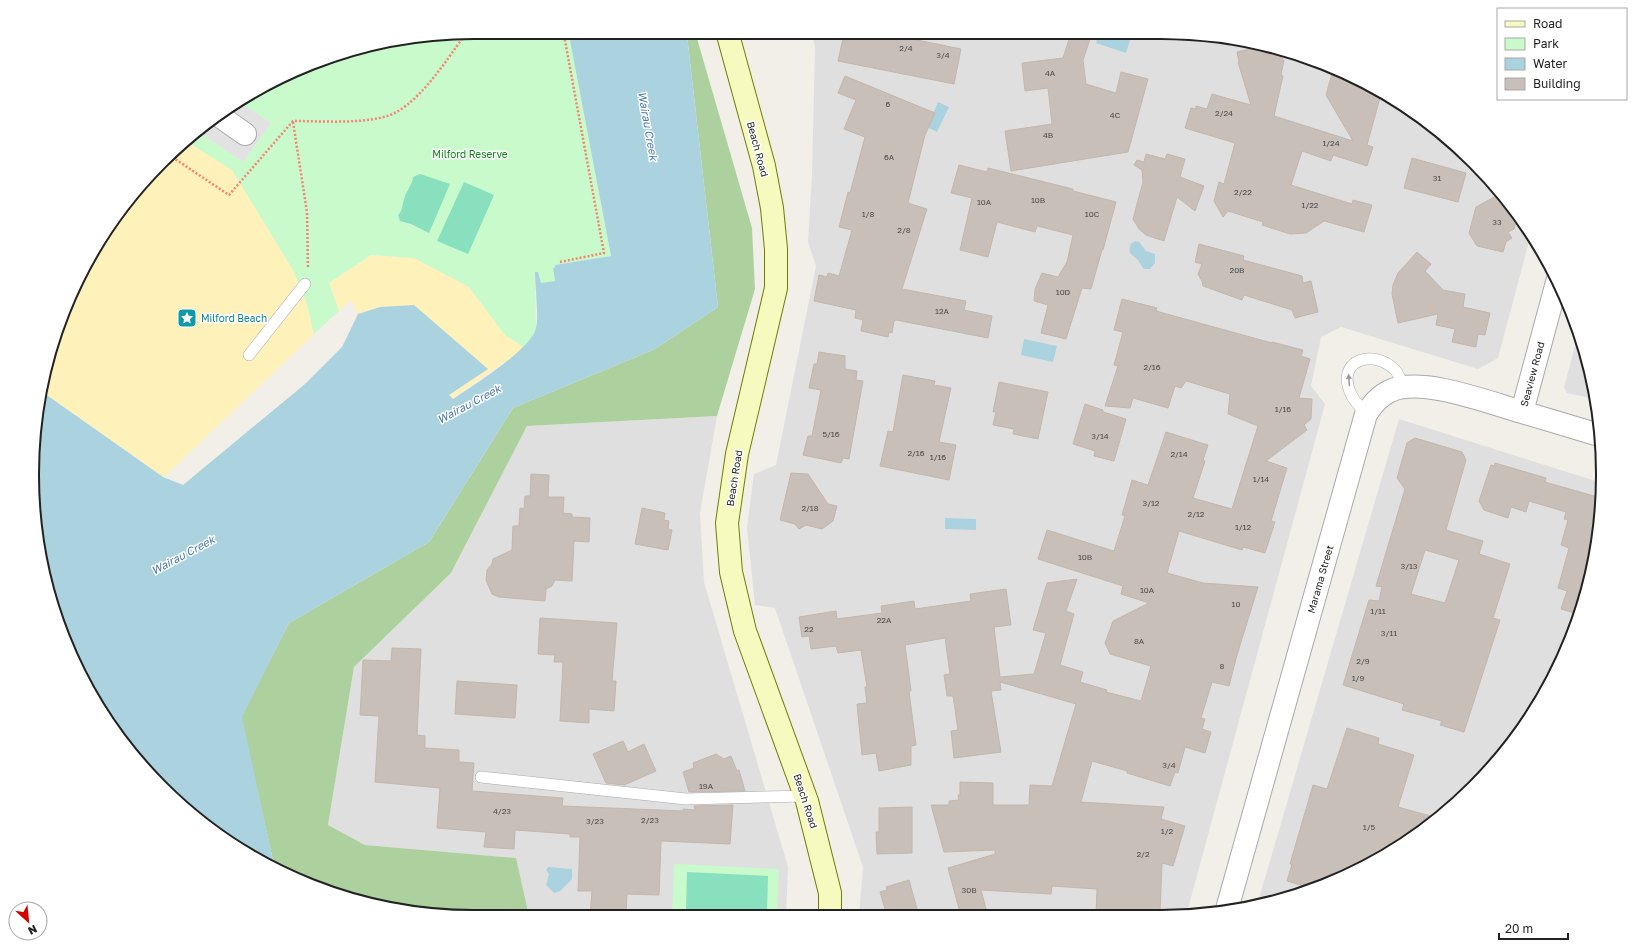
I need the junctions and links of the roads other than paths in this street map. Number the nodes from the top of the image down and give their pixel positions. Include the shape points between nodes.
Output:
1 (729, 39) edge
2 (223, 119) edge
3 (245, 134) dead end
4 (305, 284) road end
5 (1555, 290) edge
6 (249, 355) dead end
7 (1403, 387) junction
8 (1522, 412) junction
9 (1366, 414) junction
10 (1594, 433) edge
11 (481, 777) dead end
12 (805, 796) junction
13 (1228, 904) edge
14 (830, 910) edge

1 - 12 main road, Beach Road via 764,166 776,249 776,288 737,454 727,523 731,572 745,631
2 - 3 street
4 - 6 lane
5 - 8 street, Seaview Road
7 - 8 street, Marama Street via 1444,390
7 - 9 street, Marama Street via 1380,396
9 -> 7 lane via 1351,395 1347,380 1350,368 1357,362 1365,358 1389,365 1396,371
8 - 10 street, Seaview Road
9 - 13 street, Marama Street
11 - 12 lane via 686,799
12 - 14 main road, Beach Road via 820,847 830,893

